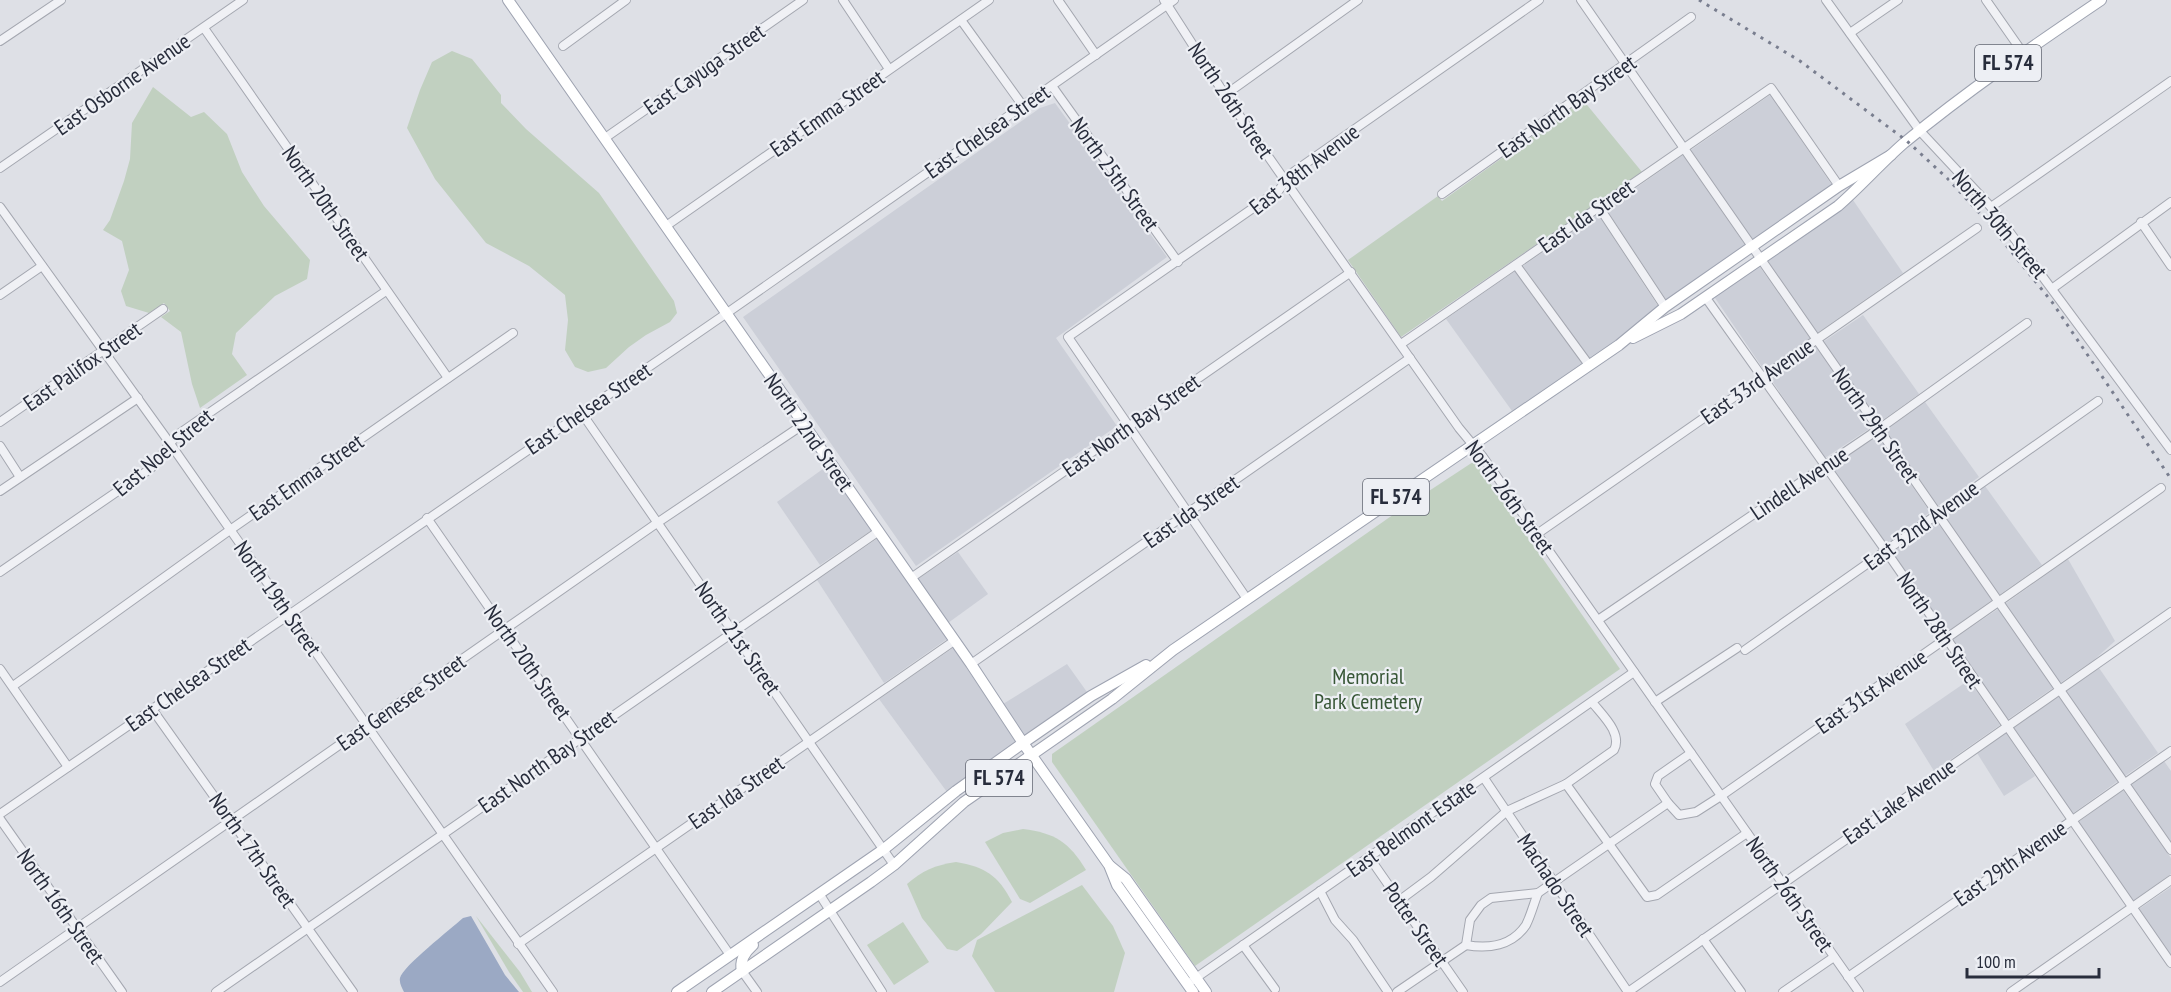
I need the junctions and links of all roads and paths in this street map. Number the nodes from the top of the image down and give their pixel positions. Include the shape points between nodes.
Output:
1 (61, 0) edge
2 (243, 0) edge
3 (508, 0) edge
4 (626, 0) edge
5 (803, 0) edge
6 (843, 0) edge
7 (989, 0) edge
8 (1058, 0) edge
9 (1358, 0) edge
10 (1539, 0) edge
11 (1581, 0) edge
12 (1826, 0) edge
13 (1898, 0) edge
14 (1986, 0) edge
15 (2100, 0) edge
16 (1169, 1) edge
17 (1691, 17) dead end
18 (961, 20) junction
19 (204, 28) junction
20 (1850, 33) junction
21 (0, 41) edge
22 (563, 46) dead end
23 (2023, 53) junction
24 (1096, 55) junction
25 (1625, 64) junction
26 (889, 69) junction
27 (2171, 81) edge
28 (1052, 86) junction
29 (1226, 95) junction
30 (1023, 106) junction
31 (1920, 131) junction
32 (605, 138) junction
33 (1684, 148) junction
34 (1891, 155) junction
35 (0, 168) edge
36 (1286, 180) junction
37 (1839, 186) junction
38 (1442, 194) dead end
39 (2171, 202) edge
40 (0, 207) edge
41 (1599, 207) junction
42 (1991, 207) junction
43 (2141, 222) junction
44 (666, 226) junction
45 (1977, 228) dead end
46 (1752, 247) junction
47 (1761, 260) junction
48 (1178, 262) junction
49 (1516, 265) junction
50 (42, 266) junction
51 (2171, 266) edge
52 (1351, 272) junction
53 (2053, 288) junction
54 (386, 291) junction
55 (0, 295) edge
56 (1707, 298) junction
57 (1665, 307) junction
58 (163, 309) dead end
59 (727, 313) junction
60 (2027, 323) dead end
61 (513, 333) dead end
62 (1816, 340) junction
63 (1401, 344) junction
64 (1618, 345) junction
65 (104, 351) junction
66 (1410, 358) junction
67 (1589, 365) junction
68 (1763, 376) junction
69 (448, 378) junction
70 (138, 398) junction
71 (2098, 401) dead end
72 (581, 412) junction
73 (0, 422) edge
74 (804, 424) junction
75 (1129, 427) junction
76 (1879, 429) junction
77 (169, 442) junction
78 (1473, 445) junction
79 (0, 446) edge
80 (2171, 450) edge
81 (1824, 465) junction
82 (20, 477) junction
83 (2161, 488) dead end
84 (0, 491) edge
85 (1188, 513) junction
86 (1937, 513) junction
87 (428, 518) junction
88 (657, 523) junction
89 (230, 530) junction
90 (879, 531) junction
91 (1537, 534) junction
92 (1886, 551) junction
93 (0, 572) edge
94 (911, 578) junction
95 (1246, 599) junction
96 (1998, 602) junction
97 (2171, 612) edge
98 (289, 615) junction
99 (1598, 620) junction
100 (505, 629) junction
101 (734, 632) junction
102 (1946, 639) junction
103 (954, 641) junction
104 (1173, 650) junction
105 (971, 664) junction
106 (0, 669) edge
107 (1634, 672) junction
108 (13, 686) junction
109 (2060, 689) junction
110 (1592, 702) junction
111 (1655, 702) junction
112 (152, 709) junction
113 (366, 726) junction
114 (2006, 726) junction
115 (580, 738) junction
116 (809, 741) junction
117 (1023, 743) junction
118 (2171, 750) edge
119 (1691, 753) junction
120 (1032, 756) junction
121 (68, 767) junction
122 (1484, 777) junction
123 (2124, 783) junction
124 (1566, 784) junction
125 (1721, 796) junction
126 (1668, 803) junction
127 (1507, 811) junction
128 (0, 814) edge
129 (0, 819) edge
130 (232, 820) junction
131 (2071, 821) junction
132 (1748, 833) junction
133 (442, 834) junction
134 (1608, 843) junction
135 (656, 847) junction
136 (884, 849) junction
137 (2171, 850) edge
138 (1370, 857) junction
139 (894, 865) junction
140 (1554, 880) junction
141 (2171, 880) edge
142 (1782, 883) junction
143 (1320, 891) junction
144 (1538, 893) junction
145 (820, 895) junction
146 (1400, 900) junction
147 (2132, 908) junction
148 (830, 910) junction
149 (777, 924) junction
150 (76, 928) junction
151 (308, 928) junction
152 (1703, 939) junction
153 (518, 944) junction
154 (1243, 945) junction
155 (1466, 945) junction
156 (730, 955) junction
157 (1834, 957) junction
158 (1442, 961) junction
159 (2171, 963) edge
160 (742, 971) junction
161 (1848, 976) junction
162 (0, 982) edge
163 (1192, 985) edge
164 (1275, 989) dead end
165 (122, 992) edge
166 (216, 992) edge
167 (353, 992) edge
168 (553, 992) edge
169 (677, 992) edge
170 (712, 992) edge
171 (757, 992) edge
172 (882, 992) edge
173 (1206, 992) edge
174 (1388, 992) edge
175 (1397, 992) edge
176 (1463, 992) edge
177 (1628, 992) edge
178 (1741, 992) edge
179 (1783, 992) edge
180 (1859, 992) edge
181 (2011, 992) edge

1 - 21 street
2 - 19 street, East Osborne Avenue
3 - 32 main road, North 22nd Street
4 - 22 street
5 - 32 street, East Cayuga Street
6 - 26 street
7 - 18 street, East Emma Street
8 - 24 street
9 - 29 street
10 - 36 street, East 38th Avenue
11 - 25 street, North 29th Street
12 - 20 street, North 30th Street
13 - 20 street
14 - 23 street
15 - 23 main road, FL 574
16 - 24 street, East Chelsea Street
16 - 29 street, North 26th Street
17 - 25 street, East North Bay Street
18 - 26 street, East Emma Street
18 - 30 street
19 - 35 street, East Osborne Avenue
19 - 54 street, North 20th Street
20 - 31 street, North 30th Street
23 - 31 main road, FL 574
24 - 28 street, East Chelsea Street
25 - 33 street, North 29th Street
25 - 38 street, East North Bay Street
26 - 44 street, East Emma Street
27 - 42 street
28 - 30 street, East Chelsea Street
28 - 48 street, North 25th Street
29 - 36 street, North 26th Street
30 - 59 street, East Chelsea Street
31 - 34 main road, FL 574
31 - 42 street, North 30th Street
32 - 44 main road, North 22nd Street
33 - 37 street, East Ida Street via 1771,88
33 - 41 street, East Ida Street
33 - 46 street, North 29th Street
34 - 37 main road, FL 574
34 - 47 main road, FL 574 via 1838,206
36 - 48 street, East 38th Avenue via 1279,190
36 - 52 street, North 26th Street
37 - 46 main road, FL 574
39 - 43 street
40 - 50 street, North 19th Street
41 - 49 street, East Ida Street
41 - 57 street
42 - 53 street, North 30th Street
43 - 51 street
43 - 53 street
44 - 59 main road, North 22nd Street
45 - 62 street, East 33rd Avenue
46 - 47 street, North 29th Street
46 - 57 main road, FL 574
47 - 56 main road, FL 574
47 - 62 street, North 29th Street
48 - 75 street, East 38th Avenue via 1068,337
49 - 63 street, East Ida Street
49 - 67 street
50 - 55 street
50 - 65 street, North 19th Street
52 - 63 street, North 26th Street
52 - 75 street, East North Bay Street
53 - 80 street, North 30th Street
54 - 69 street, North 20th Street
54 - 77 street, East Noel Street
56 - 64 main road, FL 574
56 - 68 street, North 28th Street
57 - 64 main road, FL 574
58 - 65 street, East Palifox Street
59 - 72 street, East Chelsea Street
59 - 74 main road, North 22nd Street
60 - 76 street, Lindell Avenue
61 - 69 street, East Emma Street
62 - 68 street, East 33rd Avenue
62 - 76 street, North 29th Street
63 - 66 street, North 26th Street
64 - 67 main road, FL 574
65 - 70 street, North 19th Street
65 - 73 street, East Palifox Street
66 - 78 street, North 26th Street
66 - 85 street, East Ida Street
67 - 78 main road, FL 574
68 - 81 street, North 28th Street
68 - 91 street, East 33rd Avenue
69 - 89 street, East Emma Street
70 - 77 street, North 19th Street
70 - 82 street
71 - 86 street, East 32nd Avenue
72 - 87 street, East Chelsea Street
72 - 88 street, North 21st Street
74 - 88 street, East Genesee Street
74 - 90 main road, North 22nd Street
75 - 85 street
75 - 94 street, East North Bay Street
76 - 81 street, Lindell Avenue
76 - 86 street, North 29th Street
77 - 89 street, North 19th Street
77 - 93 street, East Noel Street via 150,469
78 - 91 street, North 26th Street
78 - 95 main road, FL 574
79 - 82 street
81 - 92 street, North 28th Street
81 - 99 street, Lindell Avenue
82 - 84 street
83 - 96 street, East 31st Avenue
85 - 95 street
85 - 105 street, East Ida Street
86 - 92 street, East 32nd Avenue
86 - 96 street, North 29th Street
87 - 98 street, East Chelsea Street
87 - 100 street, North 20th Street
88 - 100 street, East Genesee Street
88 - 101 street, North 21st Street
89 - 98 street, North 19th Street
89 - 108 street, East Emma Street
90 - 94 main road, North 22nd Street
90 - 101 street, East North Bay Street
91 - 99 street, North 26th Street
92 - 102 street, North 28th Street
92 - 111 street, East 32nd Avenue
94 - 103 main road, North 22nd Street
95 - 104 main road, FL 574
96 - 102 street, East 31st Avenue
96 - 109 street, North 29th Street
97 - 109 street, East Lake Avenue
98 - 112 street, East Chelsea Street
98 - 113 street, North 19th Street
99 - 107 street, North 26th Street
100 - 113 street, East Genesee Street
100 - 115 street, North 20th Street
101 - 115 street, East North Bay Street
101 - 116 street, North 21st Street
102 - 114 street, North 28th Street
102 - 125 street, East 31st Avenue
103 - 105 main road, North 22nd Street
103 - 116 street, East Ida Street
104 - 117 main road, FL 574 via 1091,696
104 - 120 main road, FL 574
105 - 117 main road, North 22nd Street
106 - 108 street
107 - 110 street, East Belmont Estate
107 - 111 street, North 26th Street
108 - 121 street
109 - 114 street, East Lake Avenue
109 - 123 street, North 29th Street
110 - 122 street, East Belmont Estate
110 - 124 street via 1615,733 1617,744
111 - 119 street, North 26th Street
112 - 121 street, East Chelsea Street
112 - 130 street, North 17th Street
113 - 130 street, East Genesee Street
113 - 133 street, North 19th Street
114 - 131 street, North 28th Street
114 - 142 street, East Lake Avenue
115 - 133 street, East North Bay Street
115 - 135 street, North 20th Street
116 - 135 street, East Ida Street
116 - 136 street, North 21st Street
117 - 120 main road, North 22nd Street
117 - 136 main road, FL 574
118 - 123 street, East 29th Avenue
119 - 125 street, North 26th Street
119 - 126 street via 1656,780 1656,787
120 - 139 main road, FL 574 via 964,802
120 - 163 main road, North 22nd Street via 1109,865 1126,879
121 - 128 street, East Chelsea Street
122 - 127 street, Machado Street
122 - 138 street, East Belmont Estate
123 - 131 street, East 29th Avenue
123 - 137 street, North 29th Street
124 - 127 street
124 - 134 street
125 - 126 street, East 31st Avenue via 1687,815 1679,815
125 - 132 street, North 26th Street
126 - 134 street
127 - 140 street, Machado Street
127 - 146 street
129 - 150 street, North 16th Street
130 - 150 street, East Genesee Street
130 - 151 street, North 17th Street
131 - 147 street, North 28th Street
131 - 161 street, East 29th Avenue
132 - 134 street via 1651,897 1643,894
132 - 142 street, North 26th Street
133 - 151 street, East North Bay Street
133 - 153 street, North 19th Street
134 - 140 street
135 - 153 street, East Ida Street
135 - 156 street, North 20th Street
136 - 139 street, North 21st Street
136 - 145 main road, FL 574
138 - 143 street, East Belmont Estate
138 - 146 street, Potter Street
139 - 148 main road, FL 574
140 - 144 street
140 - 177 street, Machado Street
141 - 147 street
142 - 152 street, East Lake Avenue
142 - 157 street, North 26th Street
143 - 154 street, East Belmont Estate
143 - 174 street via 1335,920
144 - 155 street via 1525,926 1510,940 1492,947
144 - 155 street via 1491,898 1481,905 1470,920
145 - 148 street
145 - 149 main road, FL 574
146 - 158 street, Potter Street
147 - 159 street, North 28th Street
147 - 181 street
148 - 160 main road, FL 574
148 - 172 street
149 - 156 main road, FL 574
149 - 160 main road via 746,951
150 - 162 street, East Genesee Street
150 - 165 street, North 16th Street
151 - 166 street, East North Bay Street
151 - 167 street, North 17th Street
152 - 177 street, East Lake Avenue
152 - 178 street
153 - 168 street, North 19th Street
154 - 163 street, East Belmont Estate
154 - 164 street
155 - 158 street
156 - 169 main road, FL 574
157 - 161 street, North 26th Street
157 - 179 street
158 - 175 street
158 - 176 street, Potter Street
160 - 170 main road, FL 574
160 - 171 street
161 - 180 street, North 26th Street
163 - 173 main road, North 22nd Street

